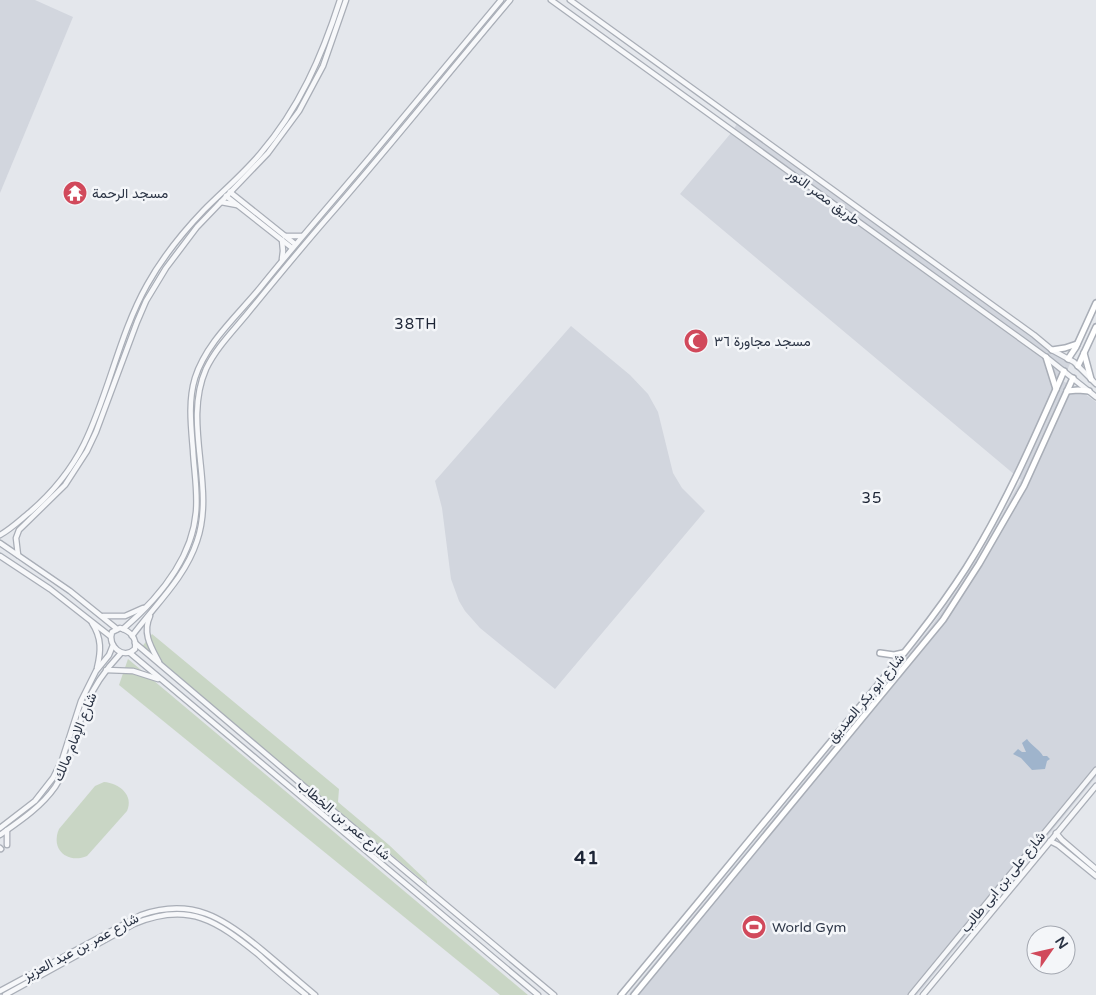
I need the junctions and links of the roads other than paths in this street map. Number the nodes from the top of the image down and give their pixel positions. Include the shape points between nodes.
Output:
1 (340, 0) edge
2 (346, 0) edge
3 (501, 0) edge
4 (510, 0) edge
5 (551, 0) edge
6 (570, 0) edge
7 (665, 69) junction
8 (675, 76) junction
9 (660, 78) junction
10 (670, 85) junction
11 (808, 172) junction
12 (820, 181) junction
13 (802, 182) junction
14 (238, 184) junction
15 (813, 190) junction
16 (228, 194) junction
17 (240, 200) junction
18 (221, 202) junction
19 (238, 206) junction
20 (302, 236) junction
21 (283, 238) junction
22 (294, 246) junction
23 (166, 255) junction
24 (172, 259) junction
25 (282, 260) junction
26 (161, 264) junction
27 (166, 268) junction
28 (985, 300) junction
29 (1096, 303) edge
30 (996, 308) junction
31 (980, 309) junction
32 (991, 317) junction
33 (1096, 326) edge
34 (1078, 344) junction
35 (120, 348) junction
36 (126, 350) junction
37 (1052, 350) junction
38 (1084, 353) junction
39 (1046, 357) junction
40 (1068, 359) junction
41 (1078, 366) junction
42 (1064, 371) junction
43 (1073, 378) junction
44 (1091, 379) junction
45 (1096, 384) edge
46 (1056, 389) junction
47 (1089, 391) junction
48 (1067, 392) junction
49 (1096, 397) edge
50 (1047, 411) junction
51 (1056, 415) junction
52 (76, 459) junction
53 (81, 462) junction
54 (0, 535) edge
55 (0, 544) edge
56 (18, 555) junction
57 (0, 556) edge
58 (180, 563) junction
59 (186, 566) junction
60 (147, 606) junction
61 (156, 606) junction
62 (102, 616) junction
63 (90, 620) junction
64 (117, 628) junction
65 (123, 629) junction
66 (110, 636) junction
67 (132, 636) junction
68 (135, 643) junction
69 (113, 645) junction
70 (121, 653) junction
71 (130, 653) junction
72 (880, 653) dead end
73 (904, 653) junction
74 (161, 665) junction
75 (106, 670) junction
76 (96, 671) junction
77 (166, 683) junction
78 (211, 708) junction
79 (204, 716) junction
80 (1096, 770) edge
81 (1096, 786) edge
82 (786, 795) junction
83 (794, 801) junction
84 (0, 828) edge
85 (7, 830) junction
86 (1056, 833) junction
87 (0, 835) edge
88 (1050, 841) junction
89 (7, 845) dead end
90 (1017, 866) junction
91 (1096, 869) edge
92 (1025, 872) junction
93 (1096, 876) edge
94 (1007, 877) junction
95 (1016, 883) junction
96 (680, 924) junction
97 (687, 930) junction
98 (246, 937) junction
99 (242, 942) junction
100 (954, 942) junction
101 (491, 943) junction
102 (961, 949) junction
103 (658, 950) junction
104 (487, 953) junction
105 (666, 956) junction
106 (510, 958) junction
107 (939, 961) junction
108 (504, 967) junction
109 (946, 967) junction
110 (27, 980) junction
111 (15, 983) junction
112 (18, 988) junction
113 (299, 989) junction
114 (0, 991) edge
115 (925, 994) edge
116 (5, 995) edge
117 (299, 995) edge
118 (306, 995) edge
119 (315, 995) edge
120 (538, 995) edge
121 (554, 995) edge
122 (621, 995) edge
123 (634, 995) edge
124 (911, 995) edge

1 - 23 street via 313,73 276,134
2 - 14 street via 326,58 304,103 268,153
3 - 20 street
4 - 59 street via 211,360 200,387 197,411 202,520 198,540
5 - 9 street, طريق مصر النور
6 - 7 street, طريق مصر النور
7 - 8 street, طريق مصر النور
7 - 9 street via 664,76
8 - 10 street via 669,80
8 - 11 street, طريق مصر النور
9 - 10 street, طريق مصر النور
10 - 13 street, طريق مصر النور
11 - 12 street, طريق مصر النور
11 - 13 street
12 - 15 street via 814,183
12 - 28 street, طريق مصر النور
13 - 15 street, طريق مصر النور
14 - 16 street
14 - 17 street
15 - 31 street, طريق مصر النور
16 - 17 street
16 - 18 street
16 - 19 street
17 - 21 street
18 - 19 street
18 - 24 street
19 - 21 street
20 - 21 street
20 - 22 street
21 - 22 street
21 - 25 street
22 - 25 street
23 - 24 street
23 - 26 street
24 - 27 street
25 - 58 street via 208,350 195,377 190,411 196,511
26 - 27 street via 164,263
26 - 35 street via 141,296
27 - 36 street via 141,311
28 - 30 street, طريق مصر النور
28 - 31 street via 985,306
29 - 34 main road
30 - 32 street
30 - 37 street, طريق مصر النور
31 - 32 street, طريق مصر النور
32 - 39 street, طريق مصر النور
33 - 38 main road
34 - 37 main road
34 - 40 main road
35 - 36 street
35 - 52 street via 95,418
36 - 53 street
37 - 40 street, طريق مصر النور
38 - 41 main road
38 - 44 main road
39 - 42 street, طريق مصر النور
39 - 46 main road
40 - 41 street, طريق مصر النور
41 - 44 street, طريق مصر النور
42 - 43 street, طريق مصر النور
42 - 46 main road, شارع ابو بكر الصديق
43 - 47 street, طريق مصر النور
43 - 48 main road, شارع ابو بكر الصديق
44 - 45 street, طريق مصر النور
46 - 50 main road, شارع ابو بكر الصديق
47 - 48 main road
47 - 49 street, طريق مصر النور
48 - 51 main road, شارع ابو بكر الصديق
50 - 51 main road
50 - 73 main road, شارع ابو بكر الصديق via 1012,487 971,559
51 - 83 main road, شارع ابو بكر الصديق via 1024,486 980,564 947,613
52 - 53 street
52 - 54 street via 46,496
53 - 56 street via 65,485 20,530 16,538
55 - 56 street
56 - 62 street
57 - 63 street
58 - 59 street
58 - 60 street
59 - 61 street
60 - 62 street via 126,616
60 - 65 street
61 - 67 street
61 - 74 street via 148,619 147,635
62 - 64 street
63 - 66 street
63 - 76 street via 100,646
64 - 65 street
64 - 66 street
65 - 67 street
66 - 69 street
67 - 68 street
68 - 71 street
68 - 74 street, شارع عمر بن الخطاب
69 - 70 street
69 - 76 street, شارع الإمام مالك
70 - 71 street
70 - 75 street, شارع الإمام مالك
71 - 77 street, شارع عمر بن الخطاب
72 - 73 main road
73 - 82 main road, شارع ابو بكر الصديق
74 - 78 street, شارع عمر بن الخطاب
75 - 77 street via 133,671
75 - 85 street, شارع الإمام مالك via 86,705 58,781 40,804
76 - 84 street, شارع الإمام مالك via 79,706 53,778 35,801
77 - 79 street, شارع عمر بن الخطاب
78 - 79 street
78 - 101 street, شارع عمر بن الخطاب
79 - 104 street, شارع عمر بن الخطاب
80 - 90 street, شارع على بن ابى طالب
81 - 86 street, شارع على بن ابى طالب
82 - 83 main road
82 - 96 main road, شارع ابو بكر الصديق
83 - 97 main road, شارع ابو بكر الصديق
85 - 87 street, شارع الإمام مالك
85 - 89 street
86 - 88 street, شارع على بن ابى طالب
86 - 91 street
88 - 92 street, شارع على بن ابى طالب
88 - 93 street
90 - 92 street
90 - 94 street, شارع على بن ابى طالب
92 - 95 street, شارع على بن ابى طالب
94 - 95 street
94 - 100 street, شارع على بن ابى طالب
95 - 102 street, شارع على بن ابى طالب
96 - 97 main road
96 - 103 main road, شارع ابو بكر الصديق
97 - 105 main road, شارع ابو بكر الصديق
98 - 99 street
98 - 110 street, شارع عمر بن عبد العزيز via 200,911 161,909 131,919
98 - 119 street, شارع عمر بن عبد العزيز
99 - 110 street, شارع عمر بن عبد العزيز via 225,928 205,919 162,916 134,924
99 - 113 street, شارع عمر بن عبد العزيز
100 - 102 street via 952,951
100 - 107 street, شارع على بن ابى طالب
101 - 104 street via 494,951
101 - 106 street, شارع عمر بن الخطاب
102 - 109 street, شارع على بن ابى طالب
103 - 105 main road
103 - 122 main road, شارع ابو بكر الصديق
104 - 108 street, شارع عمر بن الخطاب
105 - 123 main road, شارع ابو بكر الصديق
106 - 108 street via 503,959
106 - 121 street, شارع عمر بن الخطاب
107 - 109 street via 947,959
107 - 124 street, شارع على بن ابى طالب
108 - 120 street, شارع عمر بن الخطاب
109 - 115 street, شارع على بن ابى طالب
110 - 111 street, شارع عمر بن عبد العزيز
110 - 112 street, شارع عمر بن عبد العزيز
111 - 112 street
111 - 114 street, شارع عمر بن عبد العزيز
112 - 116 street, شارع عمر بن عبد العزيز
113 - 117 street
113 - 118 street, شارع عمر بن عبد العزيز

